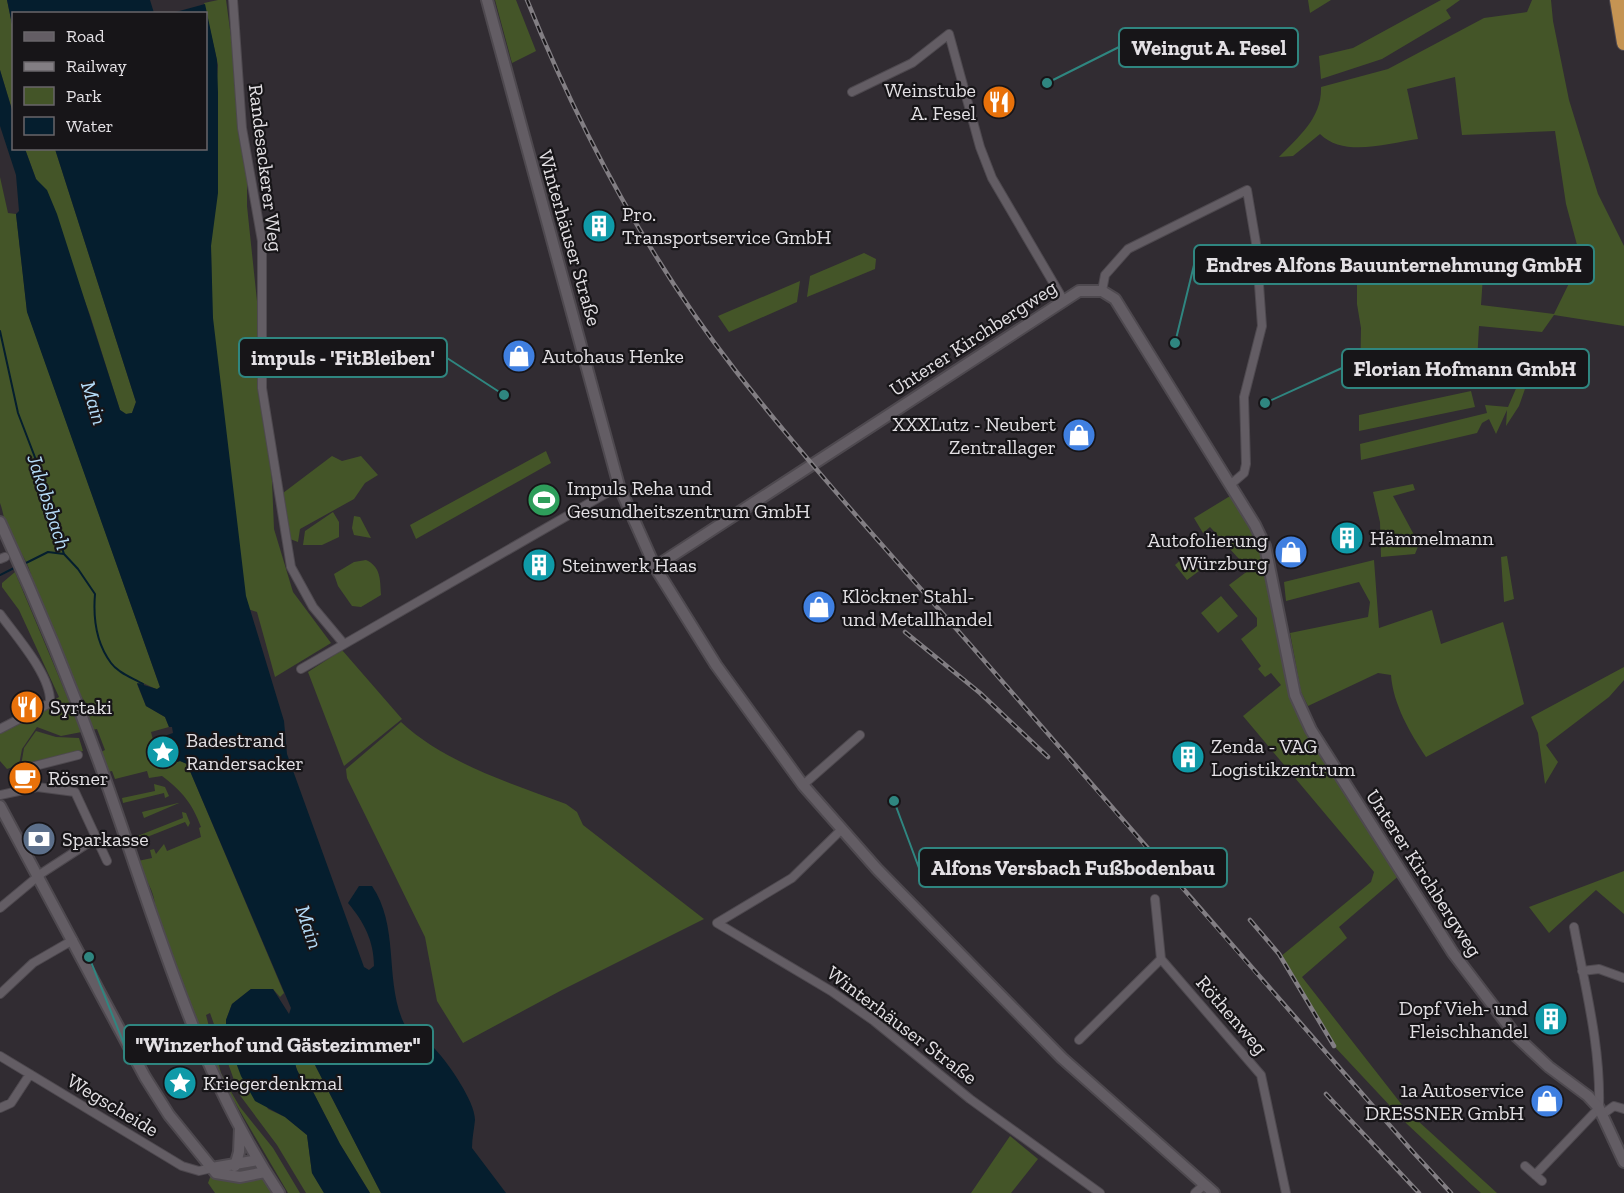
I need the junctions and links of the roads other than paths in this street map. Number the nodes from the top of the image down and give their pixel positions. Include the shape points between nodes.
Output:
1 (233, 0) edge
2 (487, 0) edge
3 (1617, 0) edge
4 (1624, 44) edge
5 (852, 92) dead end
6 (1102, 291) junction
7 (1064, 301) junction
8 (1230, 485) junction
9 (619, 486) junction
10 (0, 522) edge
11 (6, 555) edge
12 (655, 567) junction
13 (0, 614) edge
14 (344, 644) junction
15 (301, 669) dead end
16 (0, 729) edge
17 (860, 735) dead end
18 (78, 755) dead end
19 (19, 770) dead end
20 (803, 785) junction
21 (0, 795) edge
22 (0, 806) edge
23 (842, 829) junction
24 (96, 838) junction
25 (107, 861) dead end
26 (38, 876) junction
27 (1155, 899) dead end
28 (0, 908) edge
29 (1574, 927) dead end
30 (73, 940) junction
31 (1161, 959) junction
32 (1582, 970) junction
33 (1624, 978) edge
34 (0, 994) edge
35 (1079, 1040) dead end
36 (0, 1056) edge
37 (30, 1074) junction
38 (0, 1108) edge
39 (1624, 1109) edge
40 (1601, 1111) junction
41 (240, 1127) junction
42 (258, 1160) junction
43 (1624, 1162) edge
44 (235, 1166) junction
45 (1525, 1166) dead end
46 (212, 1168) junction
47 (265, 1172) junction
48 (1535, 1175) junction
49 (1542, 1181) dead end
50 (1204, 1185) junction
51 (279, 1193) edge
52 (1100, 1193) edge
53 (1195, 1193) edge
54 (1214, 1193) edge
55 (1286, 1193) edge

1 - 14 street, Randesackerer Weg via 242,128 262,241 262,388 291,567 313,606
2 - 9 main road, Winterhäuser Straße
3 - 4 highway
5 - 7 street via 912,63 948,34 992,178
6 - 7 main road, Unterer Kirchbergweg via 1079,291
6 - 8 main road, Unterer Kirchbergweg via 1114,299
6 - 8 street via 1105,275 1128,249 1247,190 1256,243 1262,326 1244,397 1246,465 1244,473
7 - 12 main road, Unterer Kirchbergweg
8 - 40 main road, Unterer Kirchbergweg via 1265,546 1295,695 1311,730 1434,924 1497,1012 1520,1040
9 - 12 main road, Winterhäuser Straße
9 - 14 street
10 - 11 main road
11 - 41 main road via 22,571 81,710 201,1046
12 - 20 main road, Winterhäuser Straße via 716,665
13 - 16 street via 39,670 50,693 50,703 43,709
14 - 15 street
17 - 20 street
18 - 19 street
20 - 23 main road, Winterhäuser Straße
21 - 24 street via 37,787 75,792
22 - 26 main road
23 - 50 main road, Winterhäuser Straße via 1062,1058
23 - 52 street, Winterhäuser Straße via 792,878 717,923 849,1003 970,1099
24 - 25 street
24 - 26 street
26 - 28 street
26 - 30 main road
27 - 31 street
29 - 32 street
30 - 34 street via 33,963
30 - 46 main road via 156,1097
31 - 35 street
31 - 55 street, Röthenweg via 1261,1075
32 - 33 street via 1599,969
32 - 40 street via 1593,1026
36 - 37 street, Wegscheide
37 - 38 street via 11,1103
37 - 46 street, Wegscheide via 182,1166 199,1171
39 - 40 street via 1614,1106
40 - 43 main road
40 - 48 street
41 - 42 main road
41 - 44 main road via 240,1152
42 - 44 main road
42 - 47 main road
44 - 46 main road
45 - 48 street
46 - 47 main road via 231,1177
47 - 51 main road
48 - 49 street
50 - 53 street
50 - 54 main road, Winterhäuser Straße

